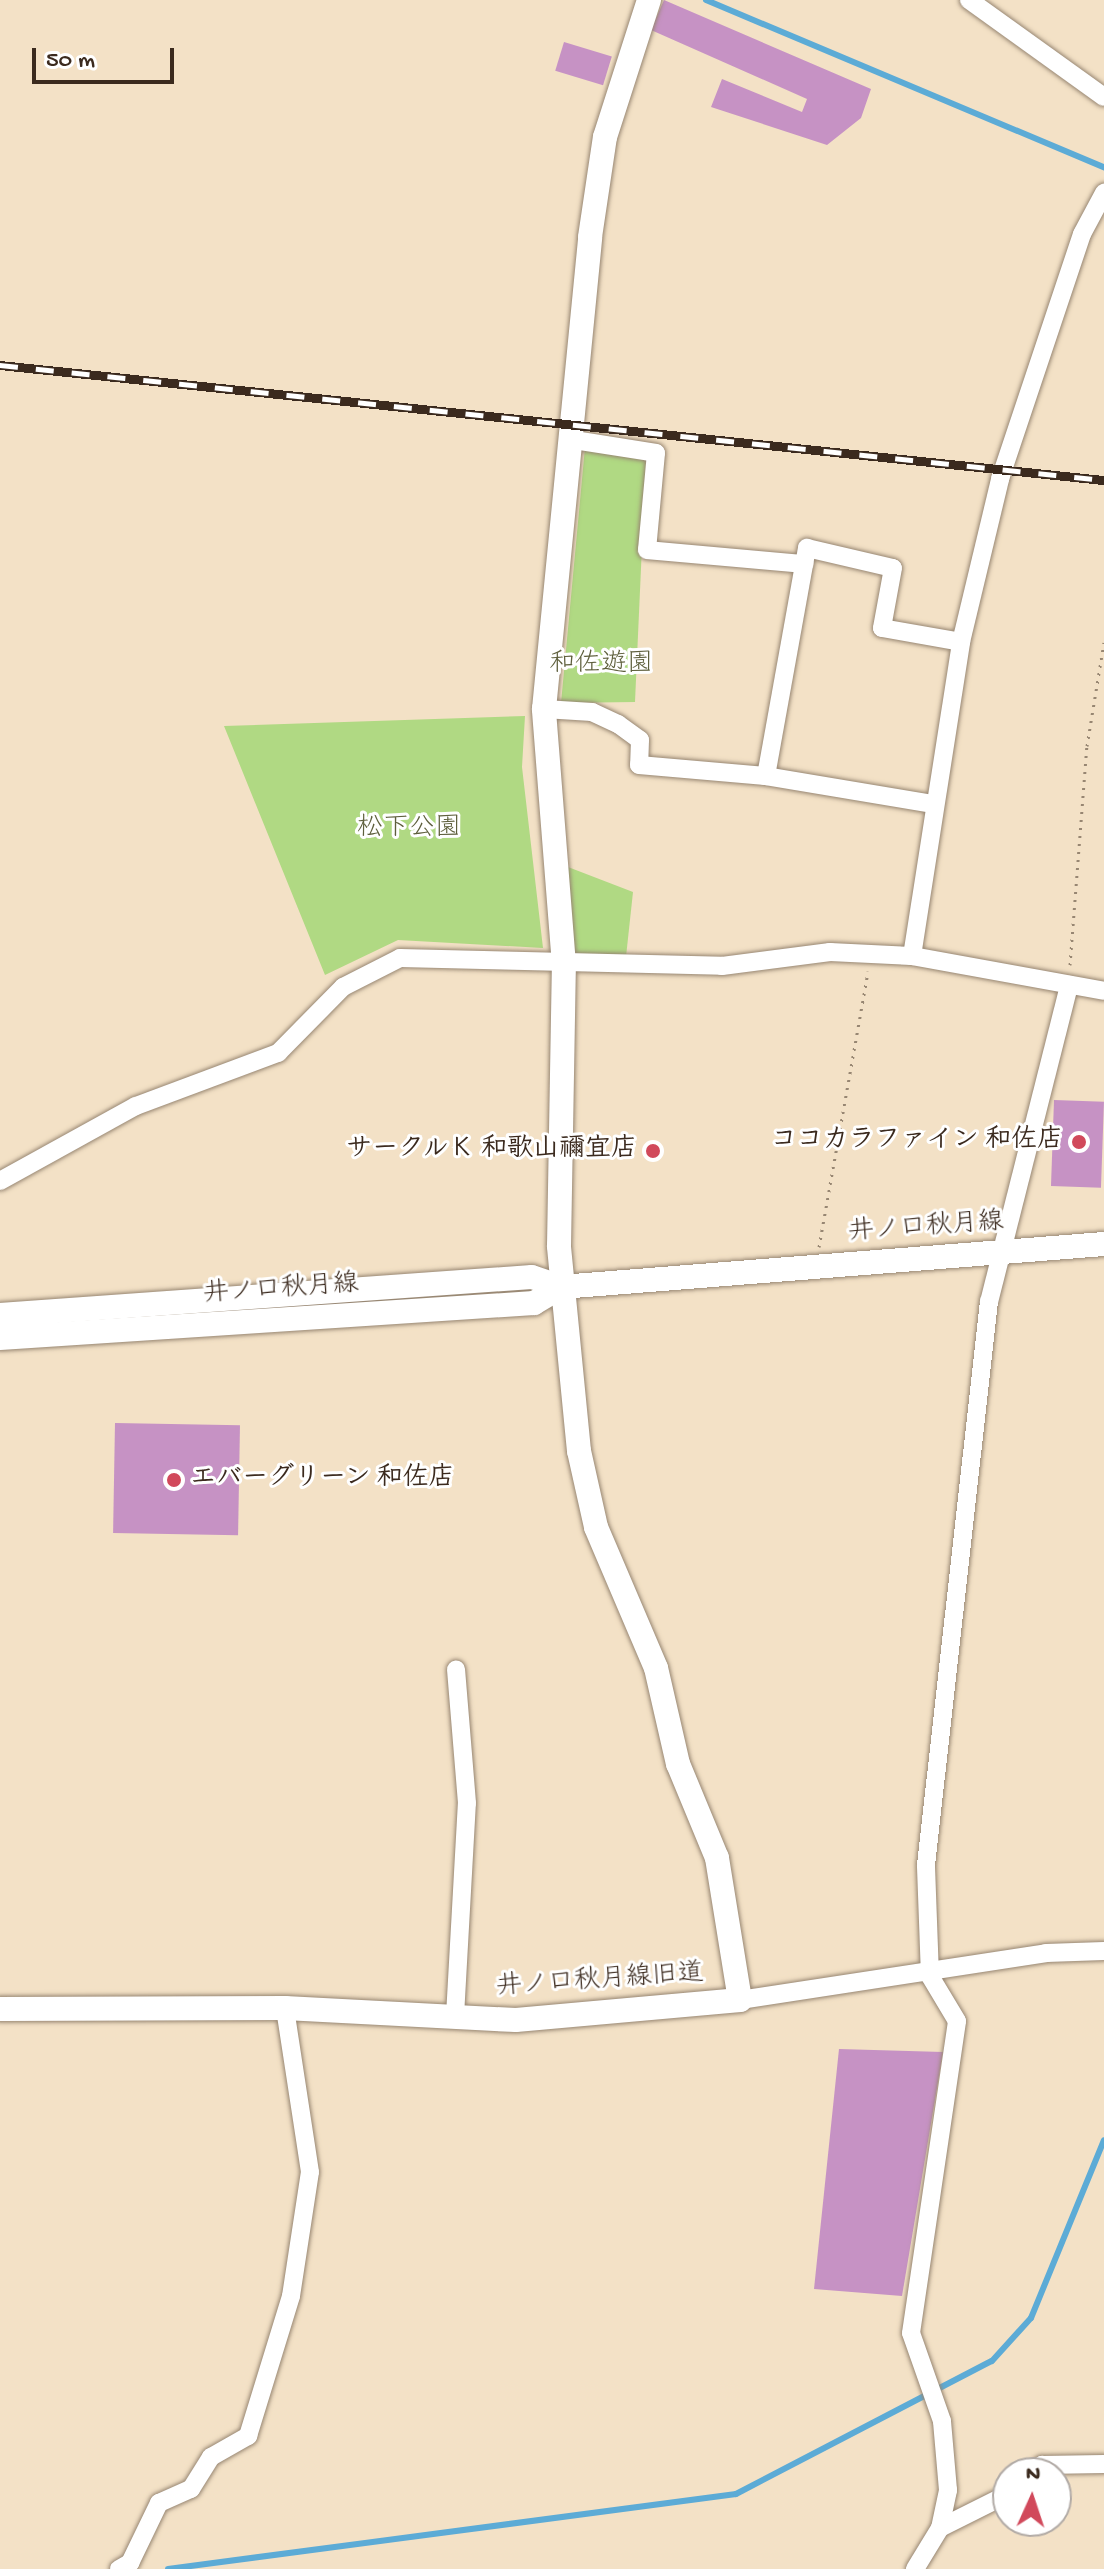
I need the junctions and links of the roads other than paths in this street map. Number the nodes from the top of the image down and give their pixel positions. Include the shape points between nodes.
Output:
1 (649, 0) edge
2 (969, 0) edge
3 (1104, 97) edge
4 (1104, 193) edge
5 (574, 440) junction
6 (804, 564) junction
7 (961, 642) junction
8 (544, 709) junction
9 (766, 776) junction
10 (934, 804) junction
11 (912, 956) junction
12 (564, 965) junction
13 (1069, 985) junction
14 (1104, 991) edge
15 (0, 1181) edge
16 (1104, 1244) edge
17 (1002, 1252) junction
18 (561, 1287) junction
19 (0, 1315) edge
20 (0, 1338) edge
21 (456, 1669) dead end
22 (1104, 1951) edge
23 (930, 1976) junction
24 (740, 2000) junction
25 (285, 2008) junction
26 (0, 2009) edge
27 (455, 2016) junction
28 (1104, 2464) edge
29 (1072, 2465) edge
30 (992, 2502) edge
31 (940, 2528) junction
32 (119, 2569) edge
33 (915, 2569) edge

1 - 5 street via 605,137
2 - 3 street
4 - 7 street via 1082,234 1000,479
5 - 6 street via 656,453 647,550
5 - 8 street
6 - 7 street via 807,548 893,568 882,628
6 - 9 street
7 - 10 street
8 - 9 street via 592,712 618,724 640,740 639,765
8 - 12 street
9 - 10 street
10 - 11 street
11 - 12 street via 871,954 722,966
11 - 13 street
12 - 15 street via 400,958 343,987 278,1053 136,1106
12 - 18 street
13 - 14 street
13 - 17 street
16 - 17 street, 井ノ口秋月線
17 - 18 street, 井ノ口秋月線
17 - 23 street via 989,1302 926,1865
18 - 19 street, 井ノ口秋月線 via 532,1277
18 - 20 street, 井ノ口秋月線 via 534,1303
18 - 24 street via 596,1527 656,1668 678,1764 717,1858
21 - 27 street via 467,1803
22 - 23 street, 井ノ口秋月線旧道 via 1046,1953
23 - 24 street, 井ノ口秋月線旧道
23 - 31 street via 957,2021 911,2333 942,2421 948,2490
24 - 27 street, 井ノ口秋月線旧道 via 516,2020
25 - 26 street, 井ノ口秋月線旧道
25 - 27 street, 井ノ口秋月線旧道
25 - 32 street via 310,2172 291,2296 248,2436 211,2457 191,2489 159,2503 130,2563
28 - 29 street
30 - 31 street
31 - 33 street

